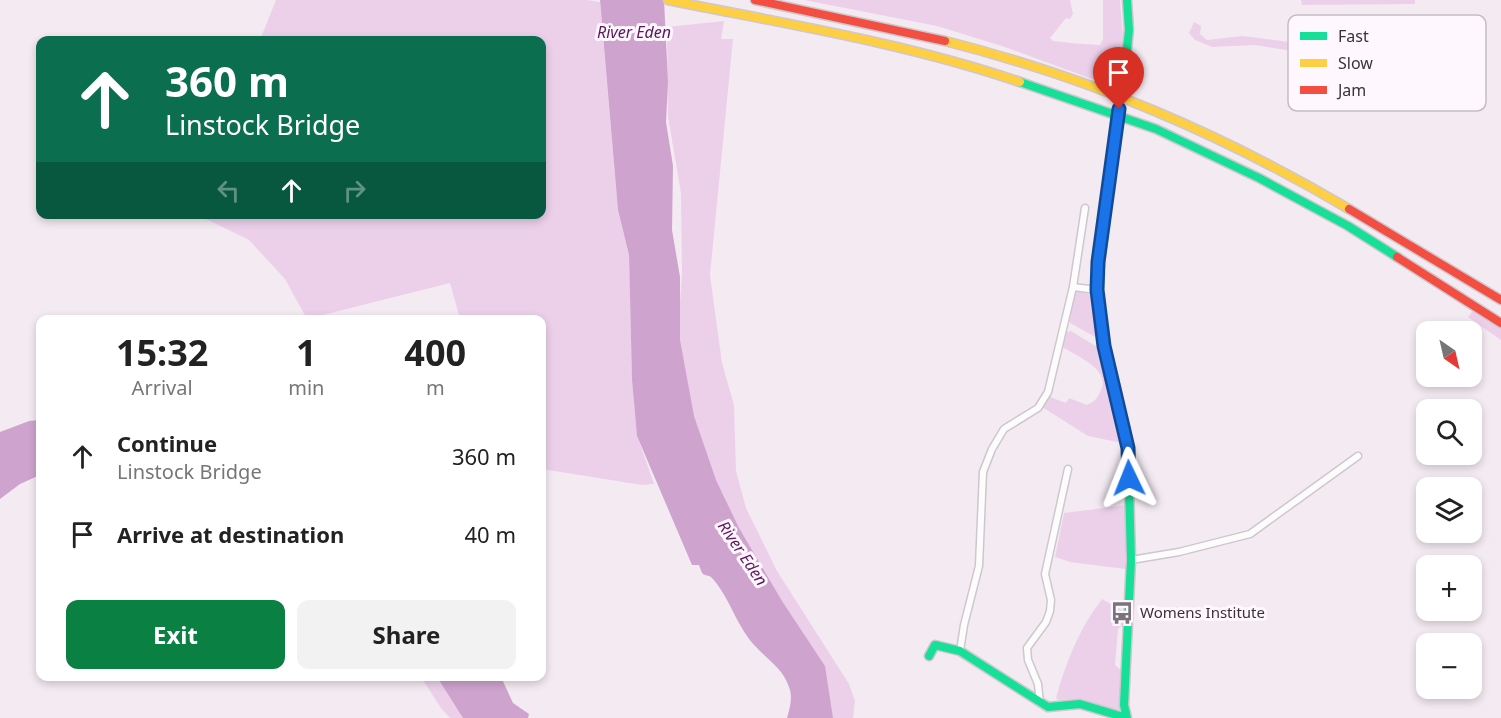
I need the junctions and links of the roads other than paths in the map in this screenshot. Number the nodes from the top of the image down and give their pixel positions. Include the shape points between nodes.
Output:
1 (668, 0) edge
2 (755, 0) edge
3 (1127, 0) edge
4 (1084, 208) dead end
5 (1073, 287) junction
6 (1097, 290) junction
7 (1501, 300) edge
8 (1501, 323) edge
9 (1358, 456) dead end
10 (1068, 469) dead end
11 (1131, 560) junction
12 (960, 651) junction
13 (928, 656) dead end
14 (1040, 703) junction

1 - 8 main road via 969,65 1156,129 1348,226
2 - 7 main road via 903,30 1021,61 1136,101 1339,201
3 - 6 main road, bridge via 1129,30
4 - 5 street
5 - 6 street
5 - 12 street via 1048,392 1038,408 1005,429 982,472 979,566
6 - 11 main road via 1104,346 1128,448
9 - 11 street via 1250,534
10 - 14 street via 1045,574 1050,611 1027,648
11 - 14 main road via 1126,718 1080,704 1054,707
12 - 13 main road via 935,645
12 - 14 main road

